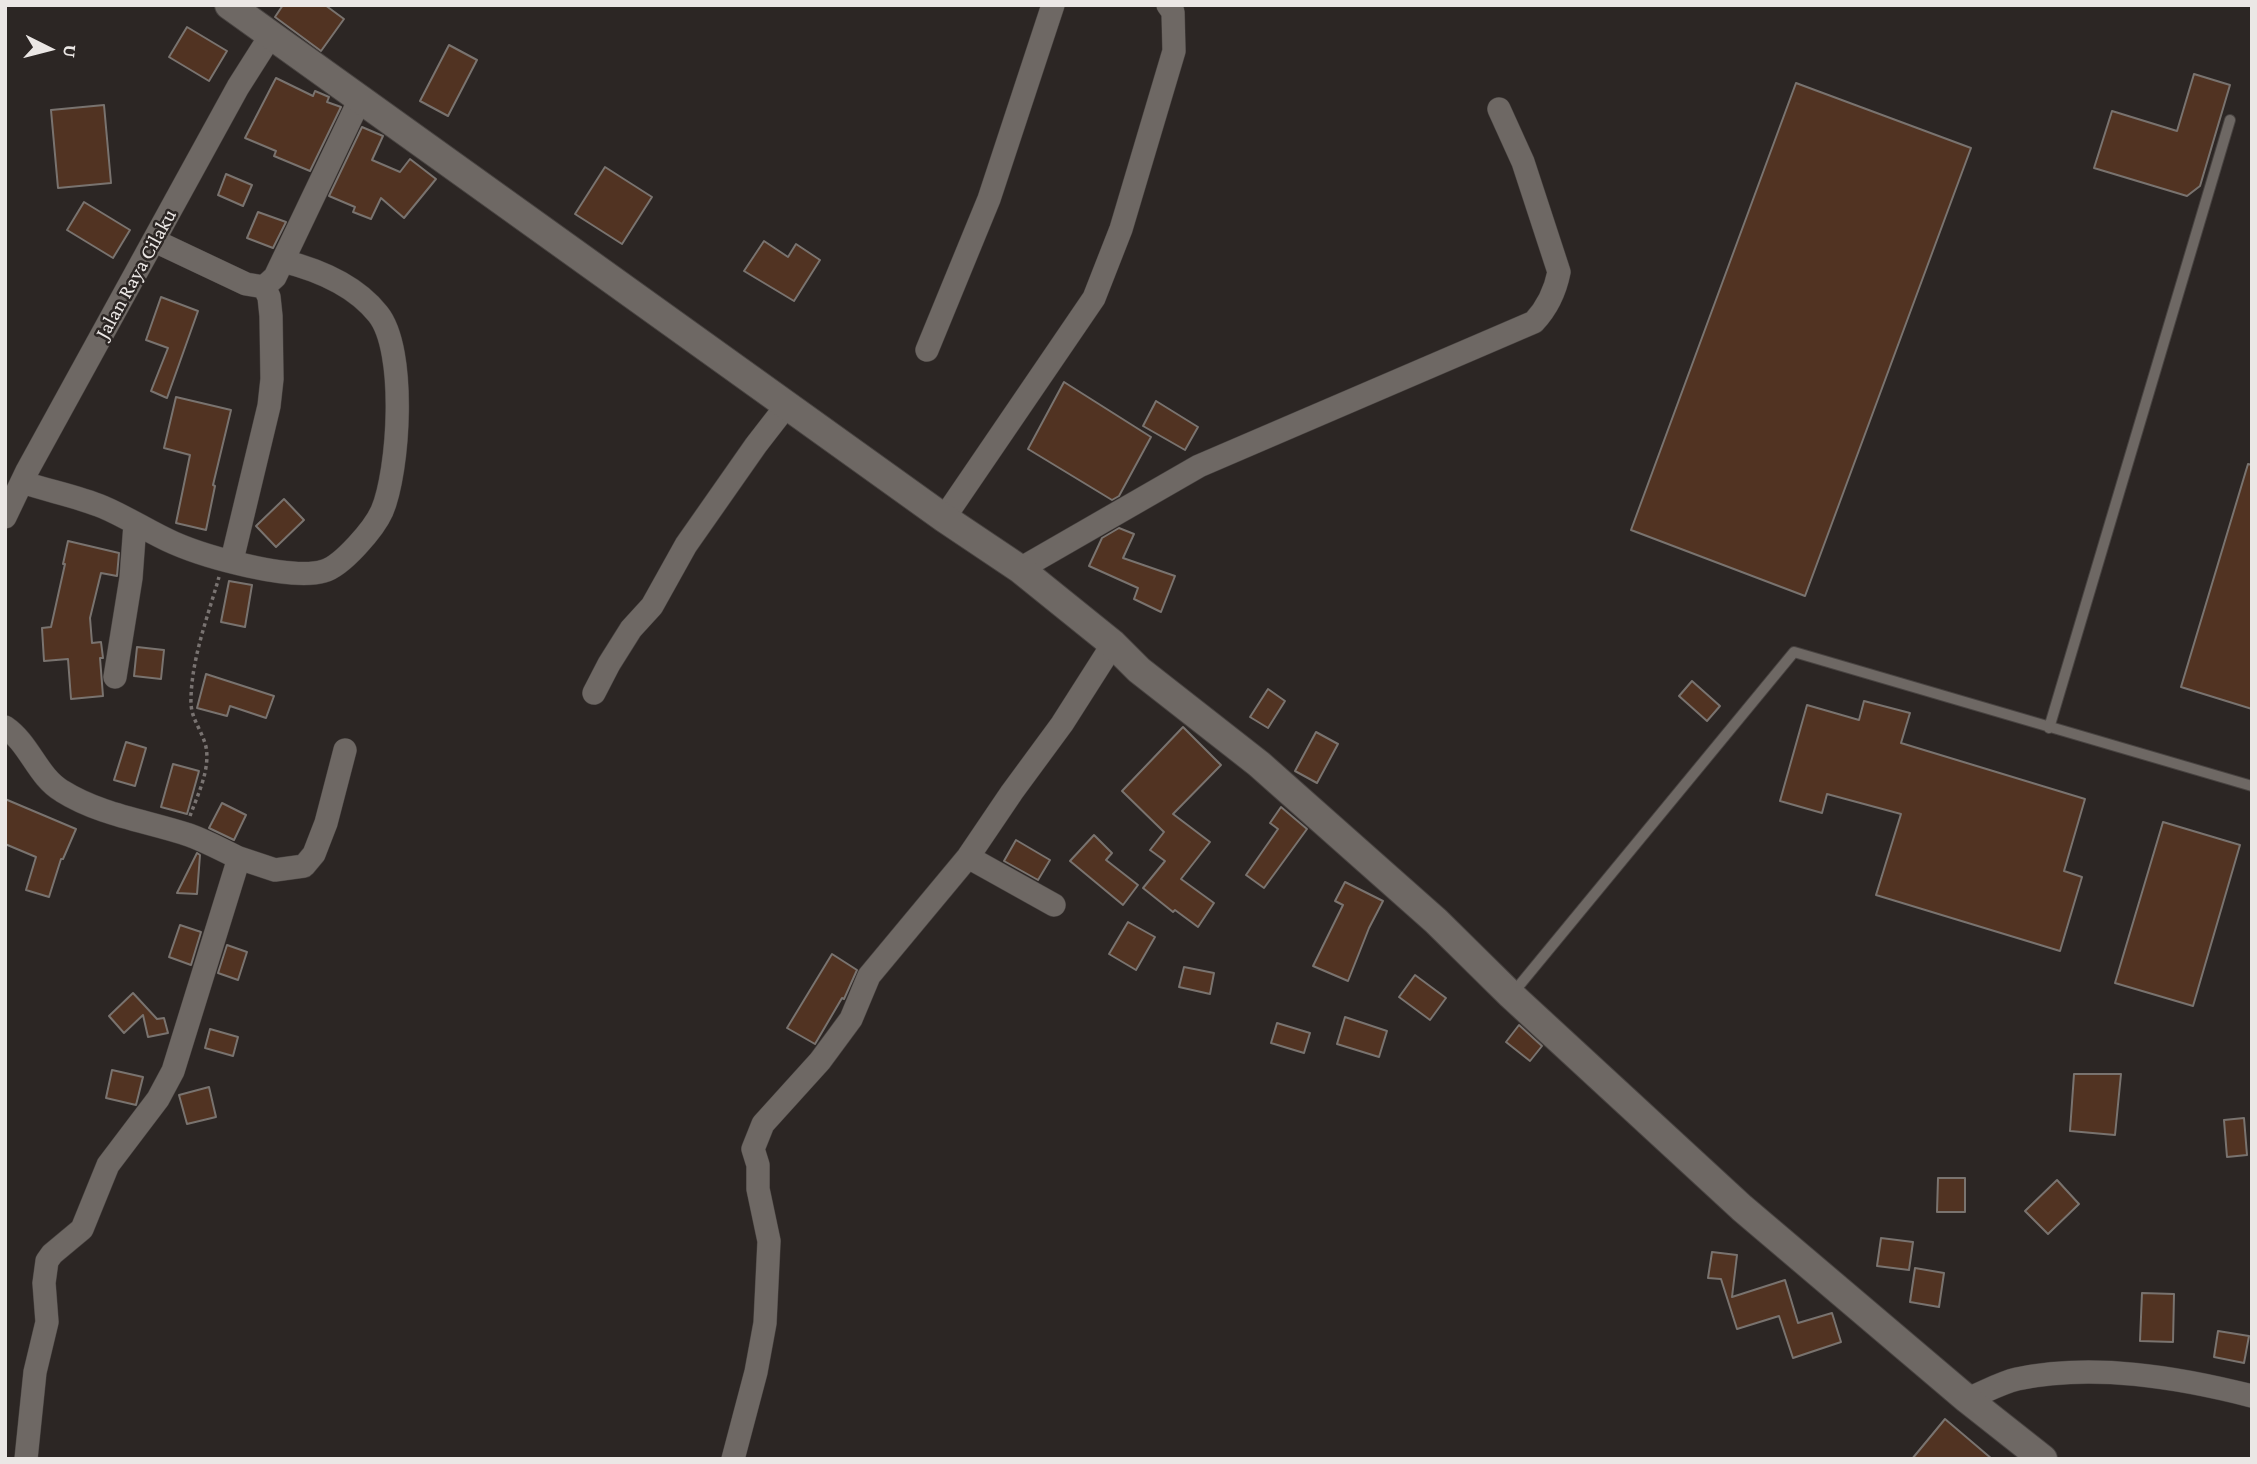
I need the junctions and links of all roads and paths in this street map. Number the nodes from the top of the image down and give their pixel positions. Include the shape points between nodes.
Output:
1 (229, 5) edge
2 (1053, 5) edge
3 (1168, 5) edge
4 (263, 21) edge
5 (360, 99) junction
6 (1499, 109) dead end
7 (2230, 120) dead end
8 (155, 241) junction
9 (283, 261) junction
10 (264, 287) junction
11 (927, 350) dead end
12 (787, 405) junction
13 (22, 482) junction
14 (5, 517) edge
15 (944, 519) junction
16 (135, 524) junction
17 (228, 559) junction
18 (1020, 569) junction
19 (1113, 644) junction
20 (115, 677) dead end
21 (594, 693) dead end
22 (5, 727) edge
23 (2049, 728) junction
24 (345, 750) dead end
25 (2252, 786) edge
26 (183, 833) junction
27 (968, 857) junction
28 (239, 858) junction
29 (1054, 905) dead end
30 (1511, 995) junction
31 (2252, 1396) edge
32 (1967, 1399) junction
33 (26, 1459) edge
34 (733, 1459) edge
35 (2043, 1459) edge

1 - 4 street
2 - 11 street via 989,199
3 - 15 street via 1173,12 1174,51 1121,229 1094,298
4 - 5 street
4 - 8 street, Jalan Raya Cilaku via 238,87
5 - 9 street
5 - 12 street
6 - 18 street via 1523,162 1559,272 1549,302 1534,322 1199,466
7 - 23 lane
8 - 10 street via 246,284
8 - 13 street, Jalan Raya Cilaku
9 - 10 street
9 - 17 street via 313,268 342,283 379,315 388,332 398,396 389,482 382,511 370,530 325,571 302,574
10 - 17 street via 271,316 269,406
12 - 15 street
12 - 21 street via 686,545
13 - 14 street, Jalan Raya Cilaku
13 - 16 street via 104,507
15 - 18 street
16 - 17 street via 174,543
16 - 20 street
17 - 26 path via 193,677 191,713 206,745 206,758
18 - 19 street
19 - 27 street
19 - 30 street via 1280,782 1436,921
22 - 26 street via 27,746 60,790 125,817
23 - 25 lane
23 - 30 lane via 1794,652
24 - 28 street via 326,823 304,866 275,870
26 - 28 street
27 - 29 street
27 - 34 street via 877,964 851,1019 820,1060 762,1124 753,1149 769,1241 765,1323
28 - 33 street via 173,1071 158,1099 108,1165 82,1228 47,1261 47,1322 35,1372
30 - 32 street via 1741,1208
31 - 32 street via 2144,1375 2058,1372 2014,1380
32 - 35 street

